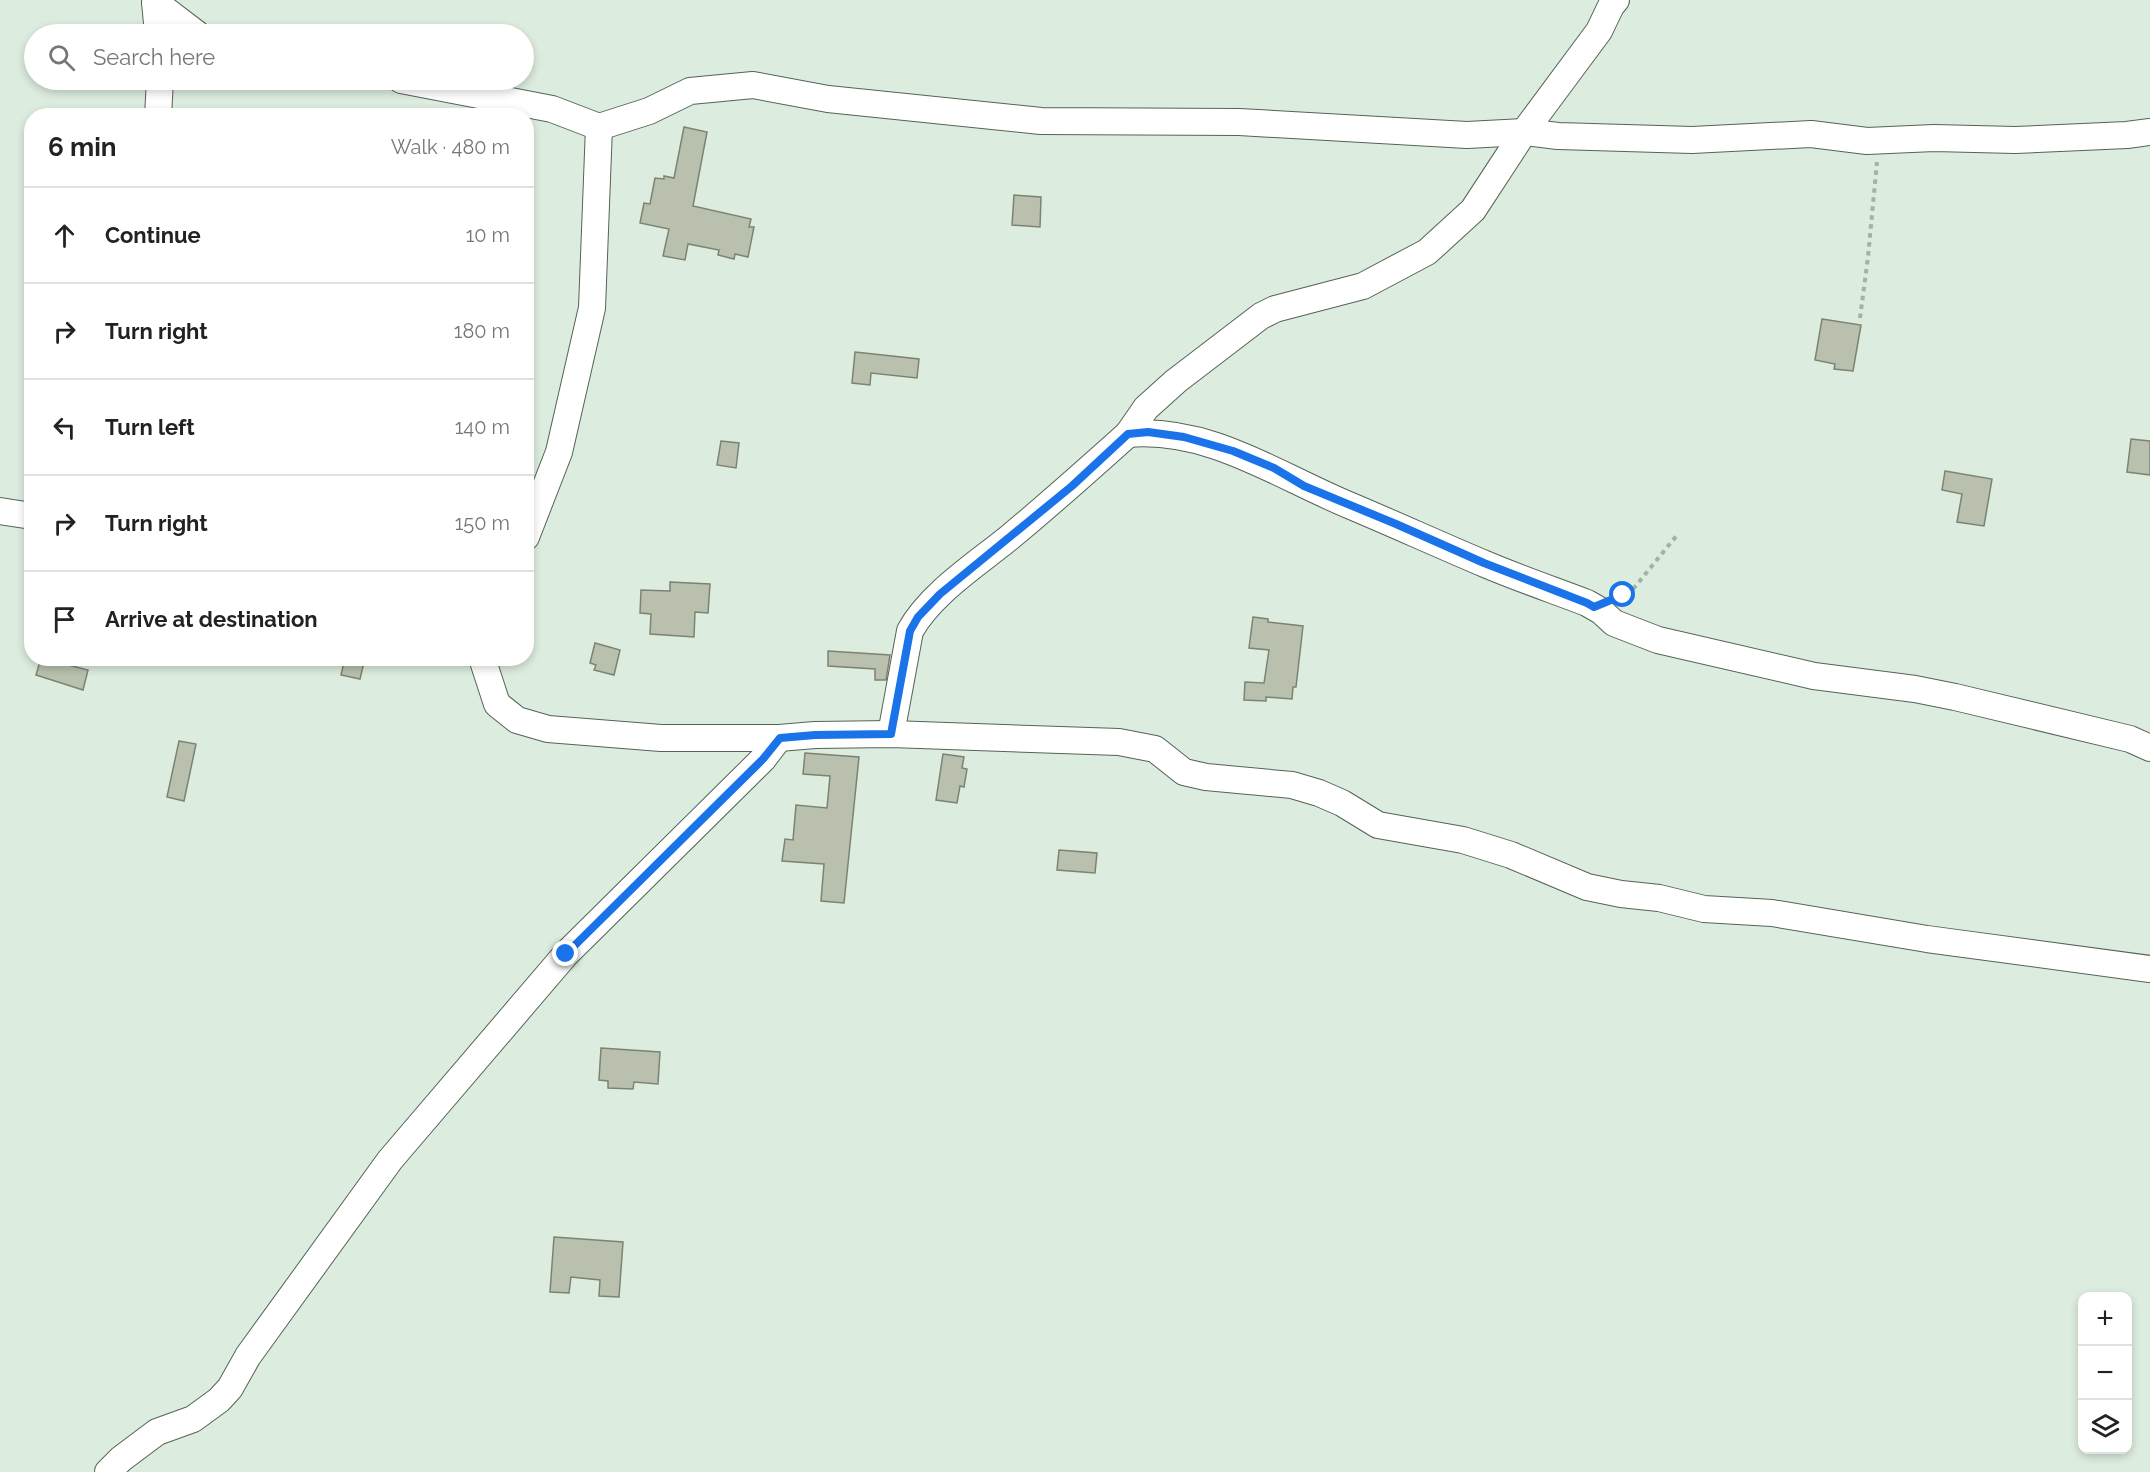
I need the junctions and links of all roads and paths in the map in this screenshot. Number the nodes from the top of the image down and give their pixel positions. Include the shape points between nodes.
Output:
1 (1616, 0) edge
2 (152, 1) edge
3 (156, 24) edge
4 (183, 24) edge
5 (159, 90) edge
6 (452, 90) edge
7 (158, 108) edge
8 (599, 127) junction
9 (1524, 132) junction
10 (2150, 132) edge
11 (1877, 141) junction
12 (1860, 318) dead end
13 (1128, 434) junction
14 (0, 511) edge
15 (24, 515) edge
16 (534, 516) edge
17 (1677, 534) dead end
18 (1594, 607) junction
19 (487, 666) edge
20 (891, 734) junction
21 (780, 738) junction
22 (2150, 748) edge
23 (2150, 969) edge
24 (108, 1472) edge

1 - 9 street via 1592,40
2 - 3 street
2 - 4 street
5 - 7 street
6 - 8 street via 552,109
8 - 9 street via 649,111 690,91 753,85 828,99 1041,121 1239,122 1467,135
8 - 16 street via 592,308 559,452
9 - 11 street via 1692,140 1811,134
9 - 13 street via 1473,210 1426,252 1363,286 1261,316 1176,381 1146,408
10 - 11 street via 2015,140
11 - 12 path
13 - 18 street via 1148,432 1184,437 1233,451 1304,486
13 - 20 street via 918,617 910,631
14 - 15 street
17 - 18 path via 1634,588
18 - 22 street via 1631,631 1675,644 1814,675 1955,697 2130,739
19 - 21 street via 497,704 518,720 548,729 661,738
20 - 21 street
20 - 23 street via 1119,742 1155,749 1184,772 1310,790 1342,803 1378,825 1463,840 1587,887 1704,909 1772,913 1927,939
21 - 24 street via 566,954 390,1160 248,1356 231,1388 193,1419 158,1432

